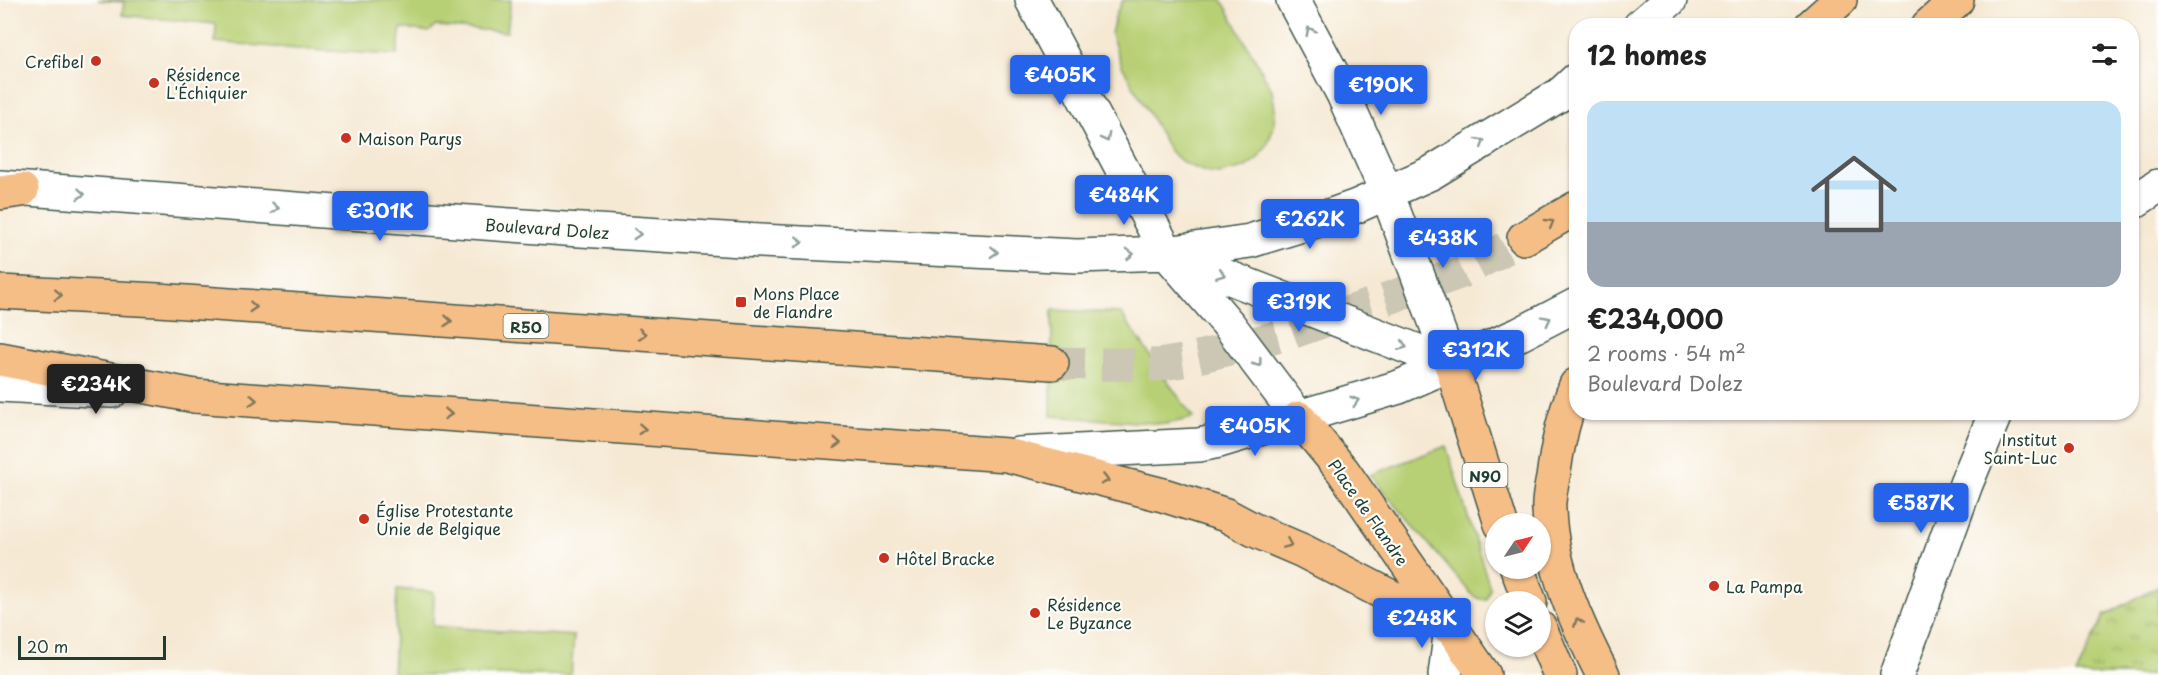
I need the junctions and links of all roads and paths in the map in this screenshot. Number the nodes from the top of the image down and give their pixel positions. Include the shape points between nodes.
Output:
1 (1032, 0) edge
2 (1293, 0) edge
3 (1670, 0) edge
4 (1840, 0) edge
5 (1958, 0) edge
6 (1649, 18) edge
7 (1819, 18) edge
8 (1937, 18) edge
9 (1569, 87) edge
10 (2158, 186) edge
11 (7, 190) edge
12 (1387, 193) junction
13 (2139, 198) edge
14 (1569, 212) edge
15 (1524, 238) tunnel mouth
16 (1167, 253) junction
17 (0, 291) edge
18 (1569, 308) edge
19 (1465, 358) junction
20 (0, 359) edge
21 (1052, 363) tunnel mouth
22 (0, 385) edge
23 (195, 396) junction
24 (1569, 406) edge
25 (1299, 418) junction
26 (1992, 420) edge
27 (1007, 455) junction
28 (1497, 513) edge
29 (1450, 628) junction
30 (1551, 654) edge
31 (1558, 671) edge
32 (1445, 675) edge
33 (1484, 675) edge
34 (1603, 675) edge
35 (1897, 675) edge

1 -> 16 street, Place de Flandre
12 -> 2 street via 1343,94
3 - 6 street
4 - 7 main road
5 - 8 main road
12 -> 9 street via 1431,173
10 - 13 street
11 -> 16 street, Boulevard Dolez via 787,242 1094,255
12 - 16 street via 1250,241
12 - 19 street
15 -> 14 main road
16 -> 19 street
16 -> 25 street, Place de Flandre via 1229,325
17 -> 21 main road, R50
19 -> 18 street
25 -> 19 street via 1399,387
19 - 28 main road, N90 via 1469,426
20 - 23 main road
22 - 23 street
23 -> 27 main road
34 -> 24 main road via 1553,551 1548,508 1556,452
25 - 27 street via 1199,445
25 - 29 main road, Place de Flandre via 1343,471
26 - 35 street
27 -> 29 main road via 1226,515
29 - 32 street
29 - 33 main road, Place de Flandre
30 - 31 main road

